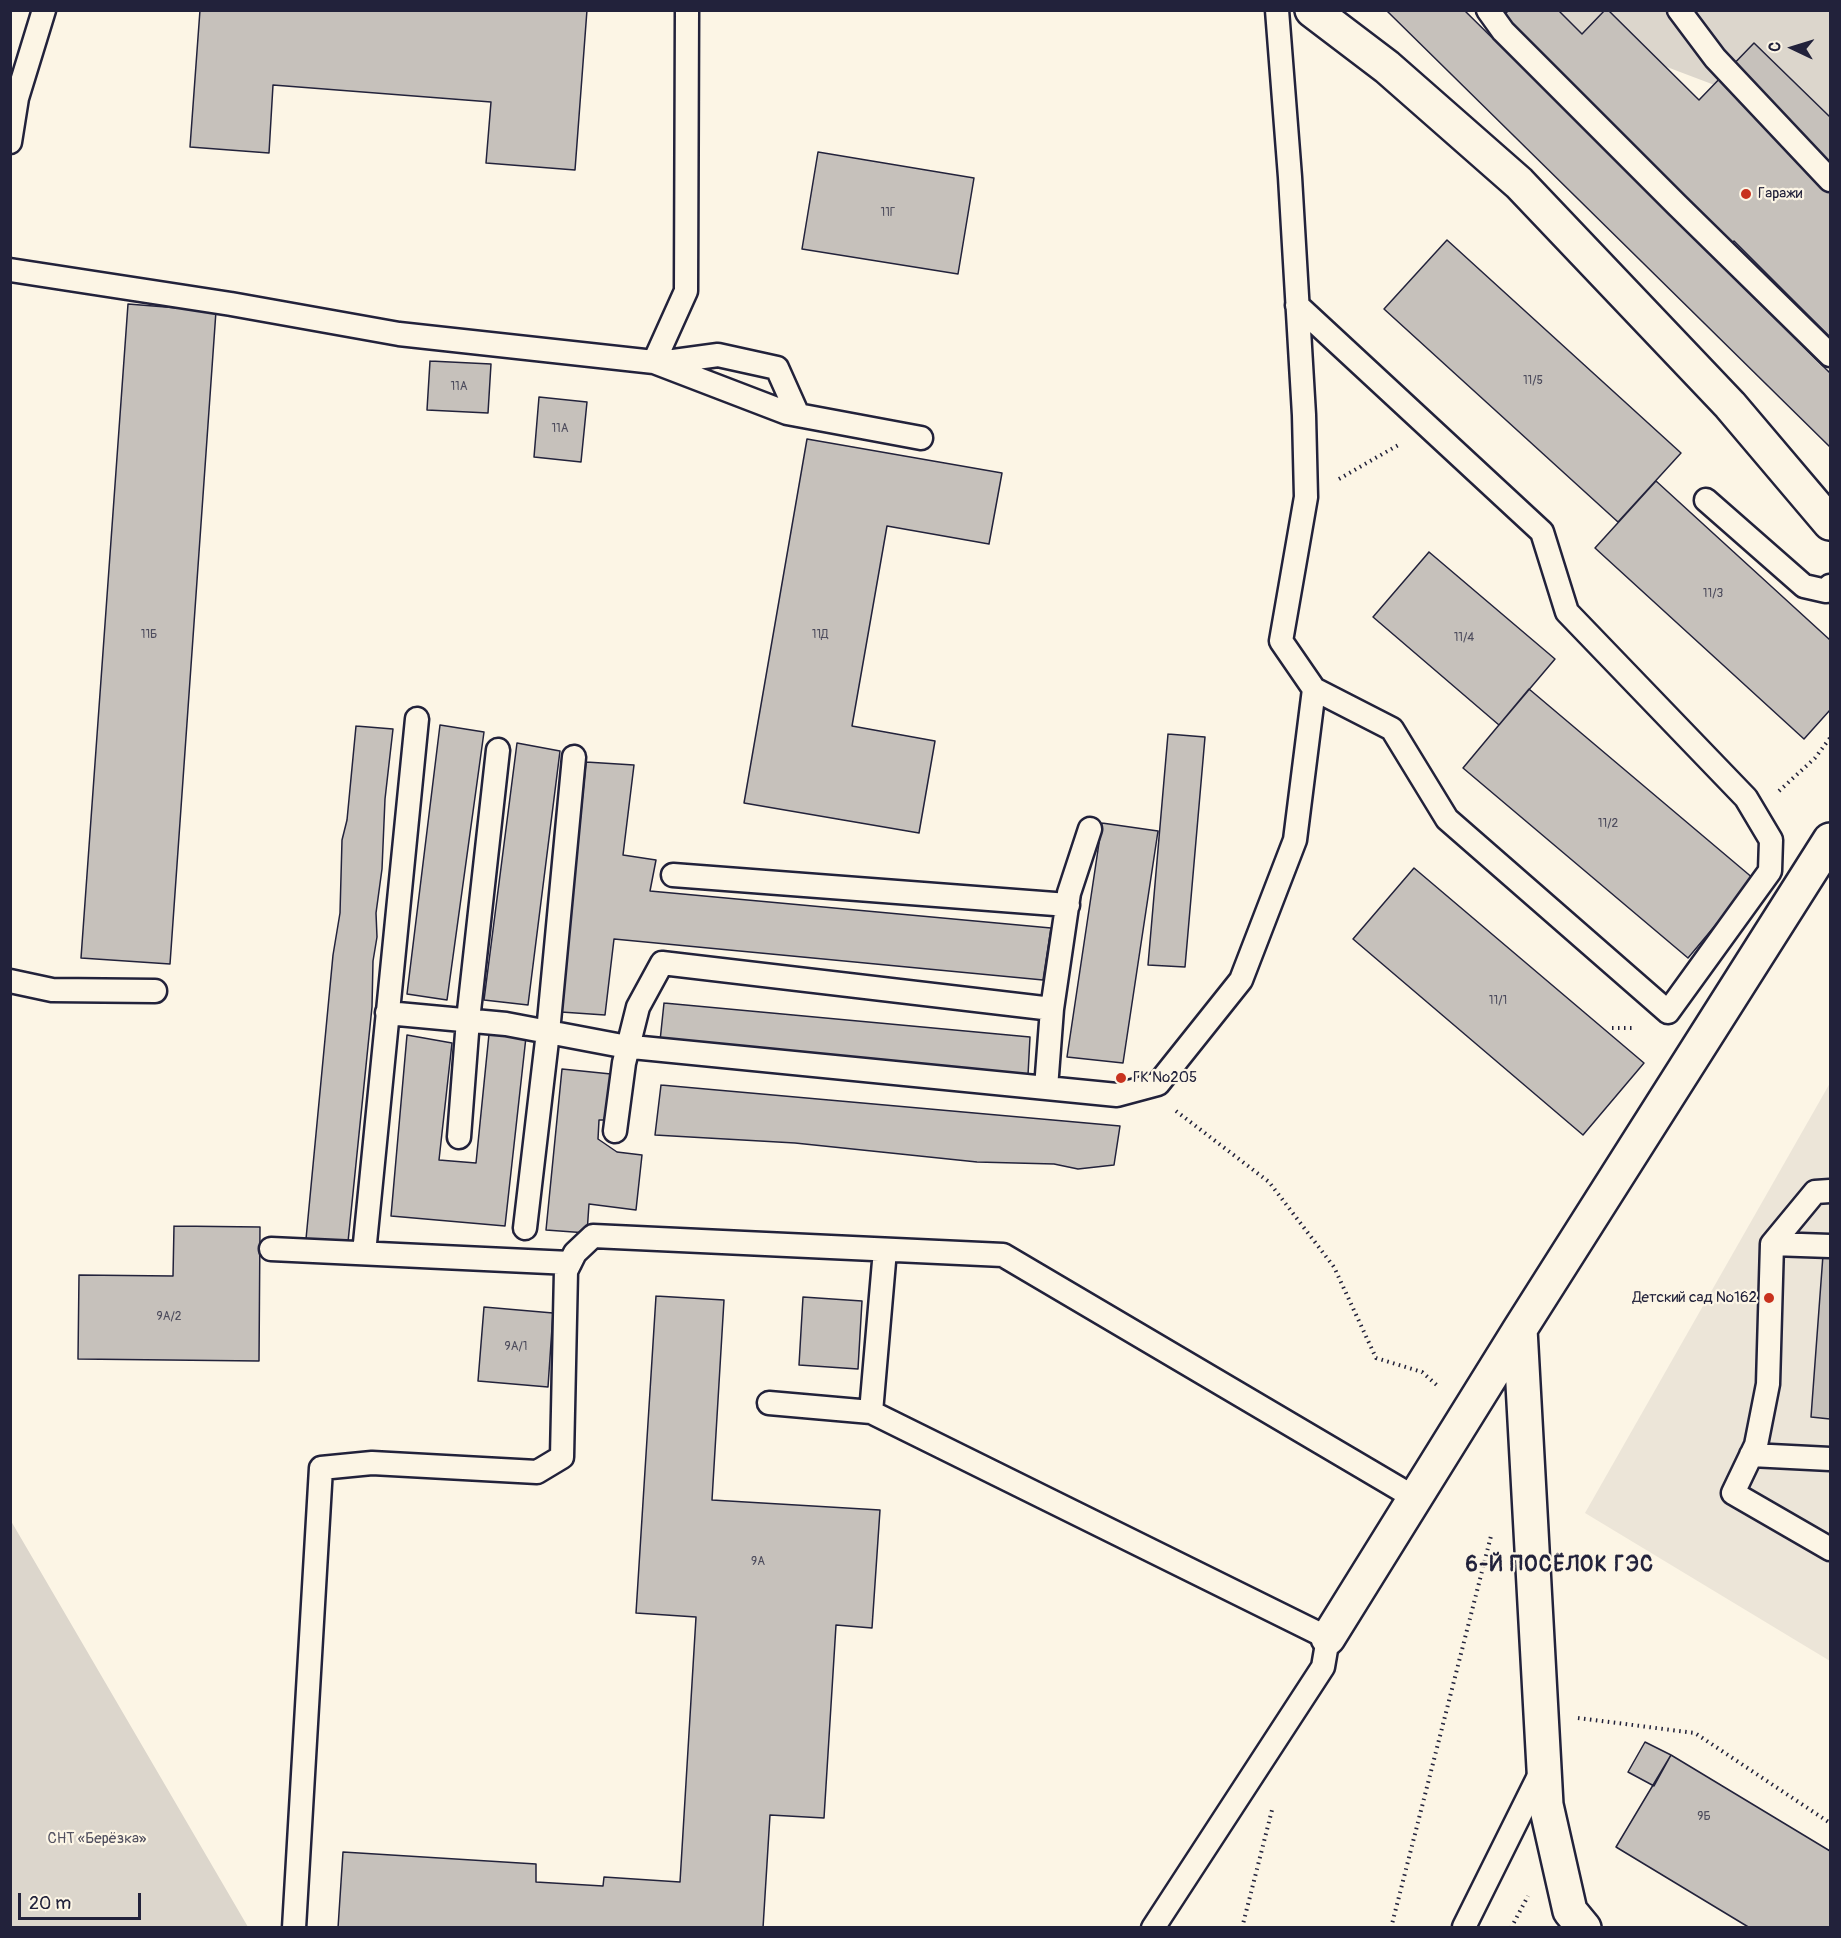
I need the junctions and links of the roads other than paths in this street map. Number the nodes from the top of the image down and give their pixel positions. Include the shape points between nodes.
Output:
1 (44, 10) edge
2 (687, 10) edge
3 (1277, 10) edge
4 (1488, 10) edge
5 (1679, 10) edge
6 (1329, 15) edge
7 (10, 142) edge
8 (1830, 180) edge
9 (10, 270) edge
10 (1297, 305) junction
11 (1830, 355) edge
12 (656, 363) junction
13 (798, 415) junction
14 (921, 438) dead end
15 (1706, 500) dead end
16 (1830, 523) edge
17 (1830, 586) edge
18 (1314, 689) junction
19 (417, 719) dead end
20 (498, 750) dead end
21 (574, 757) dead end
22 (1090, 829) dead end
23 (1830, 840) edge
24 (673, 875) dead end
25 (1068, 905) junction
26 (10, 981) edge
27 (155, 991) dead end
28 (1052, 1009) junction
29 (387, 1013) junction
30 (468, 1020) junction
31 (548, 1032) junction
32 (628, 1046) junction
33 (1046, 1088) junction
34 (615, 1131) dead end
35 (459, 1137) dead end
36 (1830, 1191) edge
37 (525, 1228) dead end
38 (1772, 1244) junction
39 (1830, 1246) edge
40 (271, 1249) dead end
41 (885, 1250) junction
42 (364, 1253) junction
43 (570, 1263) junction
44 (1520, 1329) junction
45 (769, 1403) dead end
46 (871, 1412) junction
47 (1751, 1455) junction
48 (1830, 1459) edge
49 (1415, 1498) junction
50 (1830, 1549) edge
51 (1328, 1638) junction
52 (1544, 1766) junction
53 (294, 1928) edge
54 (1153, 1928) edge
55 (1464, 1928) edge
56 (1584, 1928) edge

1 - 7 lane via 17,98
2 - 12 lane via 686,291
3 - 10 lane
4 - 11 lane via 1503,31
5 - 8 lane via 1715,58
6 - 16 street via 1519,183 1731,405
9 - 12 lane via 399,334
10 - 18 lane via 1306,497 1281,641
10 - 18 lane via 1542,531 1567,612 1746,798 1771,840 1770,871 1668,1012 1447,819 1392,729
12 - 13 lane
12 - 13 lane via 718,355 777,368
13 - 14 lane
15 - 17 lane via 1804,586 1826,591
18 - 33 lane via 1295,840 1241,980 1158,1084 1117,1095
19 - 29 lane
20 - 30 lane
21 - 31 lane
22 - 25 lane
23 - 44 street
24 - 25 lane
25 - 28 lane
26 - 27 lane via 52,990
28 - 32 lane via 662,963 638,1007
28 - 33 lane
29 - 30 lane
29 - 42 lane
30 - 31 lane
30 - 35 lane
31 - 32 lane
31 - 37 lane
32 - 33 lane
32 - 34 lane
36 - 38 lane via 1815,1192
38 - 39 lane
38 - 47 lane via 1768,1384
40 - 42 lane
41 - 43 lane via 593,1236
41 - 46 lane
41 - 49 lane via 1003,1255
42 - 43 lane
43 - 53 lane via 566,1271 562,1457 537,1472 372,1463 321,1468
44 - 49 street
44 - 52 street
45 - 46 lane
46 - 51 lane
47 - 48 lane
47 - 50 lane via 1733,1492
49 - 51 street
51 - 54 lane via 1323,1667
52 - 55 lane
52 - 56 street via 1546,1805 1570,1911

